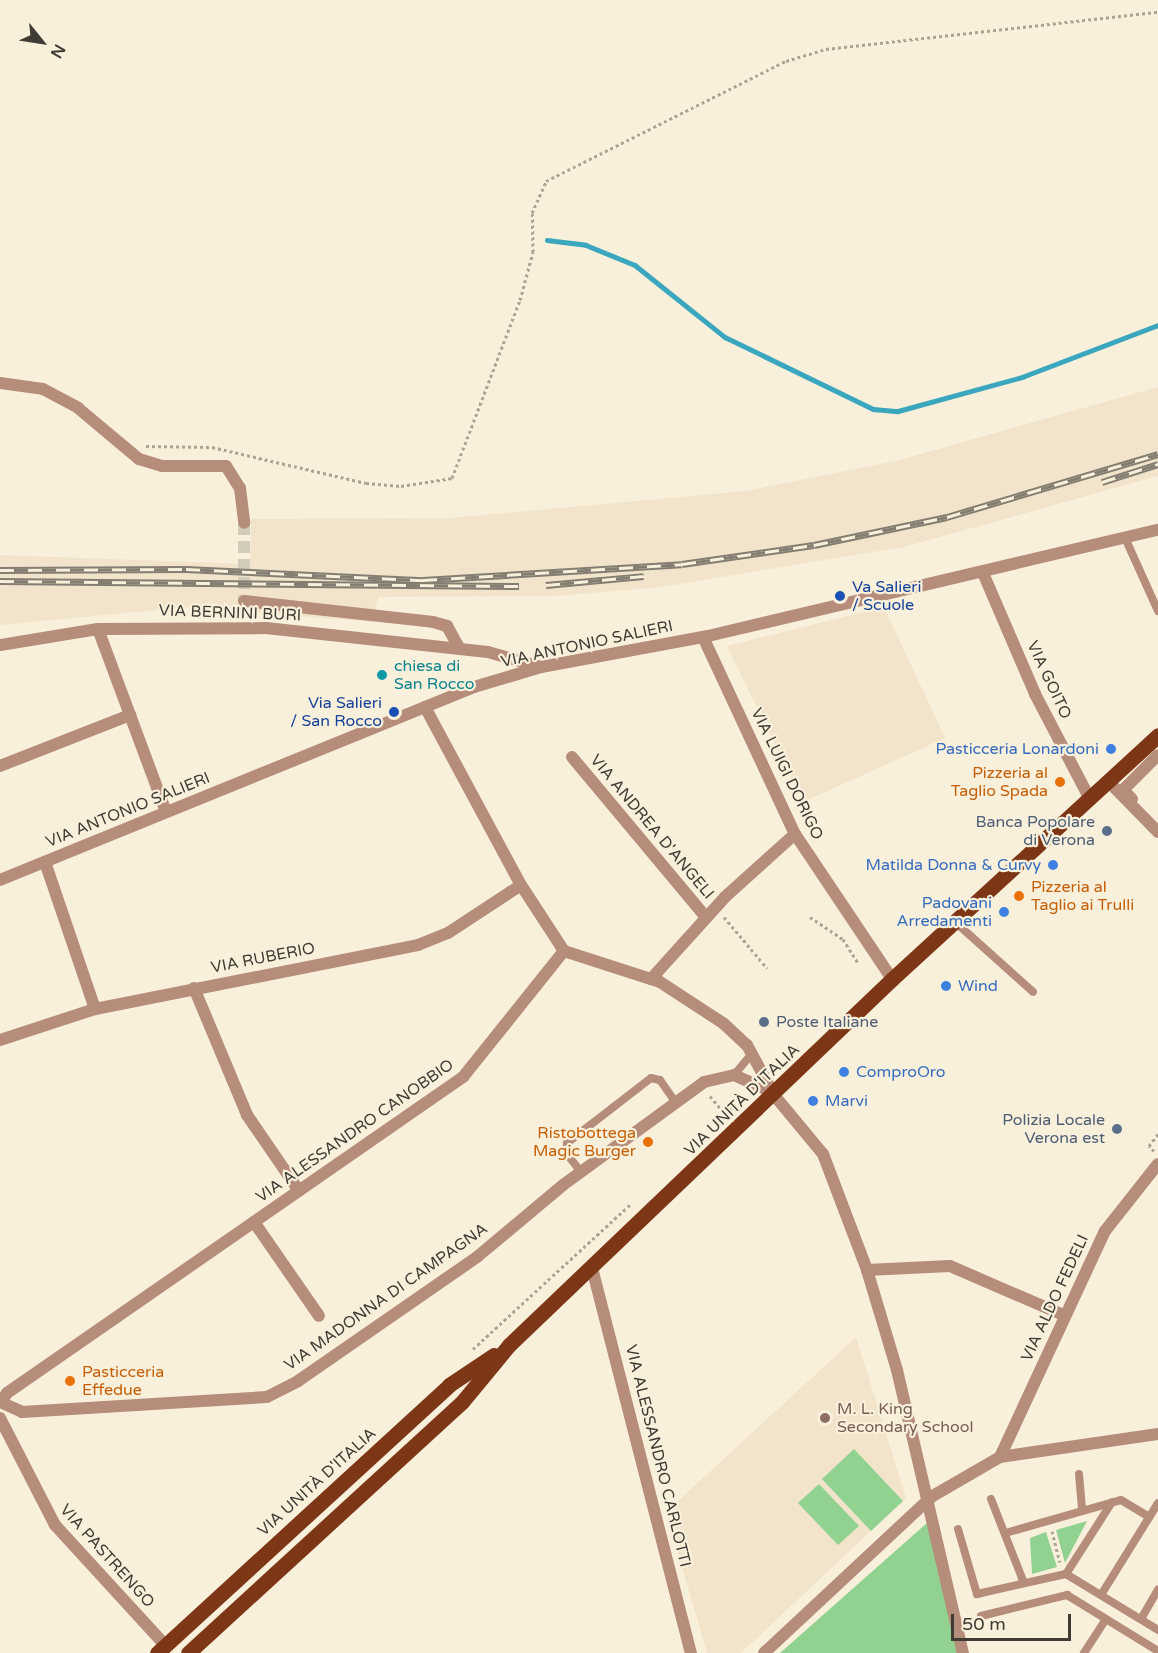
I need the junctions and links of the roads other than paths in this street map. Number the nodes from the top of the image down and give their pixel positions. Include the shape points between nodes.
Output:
1 (0, 383) edge
2 (243, 523) tunnel mouth
3 (1158, 530) edge
4 (1126, 540) junction
5 (983, 573) junction
6 (244, 601) dead end
7 (1158, 611) edge
8 (98, 629) junction
9 (703, 637) junction
10 (0, 645) edge
11 (460, 650) junction
12 (542, 668) junction
13 (425, 707) junction
14 (130, 715) junction
15 (1158, 735) edge
16 (1158, 755) edge
17 (572, 757) dead end
18 (0, 766) edge
19 (1109, 782) junction
20 (1090, 799) junction
21 (166, 812) junction
22 (1158, 825) edge
23 (1158, 832) edge
24 (795, 834) junction
25 (45, 862) junction
26 (0, 880) edge
27 (521, 885) junction
28 (706, 917) junction
29 (954, 921) junction
30 (564, 951) junction
31 (651, 979) junction
32 (892, 979) junction
33 (194, 988) junction
34 (1033, 992) dead end
35 (95, 1009) junction
36 (0, 1040) edge
37 (749, 1057) junction
38 (734, 1075) junction
39 (774, 1095) junction
40 (676, 1103) junction
41 (1158, 1164) edge
42 (581, 1172) junction
43 (299, 1191) junction
44 (254, 1222) junction
45 (592, 1268) junction
46 (867, 1270) junction
47 (319, 1316) dead end
48 (1063, 1316) junction
49 (509, 1345) junction
50 (1, 1402) edge
51 (0, 1418) edge
52 (1158, 1434) edge
53 (1000, 1456) junction
54 (1079, 1474) dead end
55 (931, 1497) junction
56 (991, 1499) dead end
57 (1112, 1502) junction
58 (1158, 1503) edge
59 (1083, 1511) junction
60 (1149, 1517) junction
61 (958, 1529) dead end
62 (1009, 1532) junction
63 (1065, 1575) junction
64 (1024, 1584) junction
65 (1158, 1590) edge
66 (1101, 1595) junction
67 (981, 1616) dead end
68 (1106, 1619) junction
69 (1141, 1619) junction
70 (1158, 1630) edge
71 (161, 1649) edge
72 (1158, 1651) edge
73 (188, 1653) edge
74 (691, 1653) edge
75 (764, 1653) edge
76 (963, 1653) edge
77 (1084, 1653) edge

1 - 2 street via 43,389 78,408 128,453 162,466 226,466 240,488
3 - 4 street, VIA ANTONIO SALIERI
4 - 5 street, VIA ANTONIO SALIERI
4 - 7 lane
5 - 9 street, VIA ANTONIO SALIERI
5 - 20 street, VIA GOITO via 1035,694
6 - 11 street, VIA BERNINI BURI via 433,622 447,626
8 - 10 street, VIA BERNINI BURI
8 - 11 street, VIA BERNINI BURI via 266,628
8 - 14 street
9 - 12 street, VIA ANTONIO SALIERI
9 - 24 street, VIA LUIGI DORIGO
11 - 12 street, VIA BERNINI BURI
12 - 13 street, VIA ANTONIO SALIERI
13 - 21 street, VIA ANTONIO SALIERI
13 - 27 street
14 - 18 street
14 - 21 street
15 - 19 main road, VIA UNITÀ D'ITALIA
16 - 22 street via 1123,790
17 - 28 street, VIA ANDREA D'ANGELI
19 - 20 main road, VIA UNITÀ D'ITALIA
19 - 23 street
20 - 29 main road, VIA UNITÀ D'ITALIA
21 - 25 street, VIA ANTONIO SALIERI
24 - 28 street, VIA ANDREA D'ANGELI
24 - 32 street, VIA LUIGI DORIGO
25 - 26 street, VIA ANTONIO SALIERI
25 - 35 street, VIA ANTONIO SALIERI
27 - 30 street
27 - 33 street, VIA RUBERIO via 448,933 418,945
28 - 31 street, VIA ANDREA D'ANGELI
29 - 32 main road, VIA UNITÀ D'ITALIA
29 - 34 lane
30 - 31 street
30 - 43 street, VIA ALESSANDRO CANOBBIO via 464,1077
31 - 37 street via 723,1023 747,1045
32 - 39 main road, VIA UNITÀ D'ITALIA
33 - 35 street, VIA RUBERIO
33 - 43 street via 247,1116
35 - 36 street, VIA RUBERIO
37 - 38 lane
37 - 39 street
38 - 39 street via 755,1080
38 - 40 street, VIA MADONNA DI CAMPAGNA via 704,1083
39 - 45 main road, VIA UNITÀ D'ITALIA
39 - 46 street via 823,1154
40 - 42 street, VIA MADONNA DI CAMPAGNA
40 - 42 lane via 660,1080 651,1078 567,1143 566,1153
41 - 48 street, VIA ALDO FEDELI via 1105,1231
42 - 50 street, VIA MADONNA DI CAMPAGNA via 477,1257 298,1381 267,1397 22,1412
43 - 44 street, VIA ALESSANDRO CANOBBIO
44 - 47 street, VIA ALESSANDRO CANOBBIO
44 - 50 street, VIA ALESSANDRO CANOBBIO via 7,1393
45 - 49 main road, VIA UNITÀ D'ITALIA
45 - 74 street, VIA ALESSANDRO CARLOTTI
46 - 48 street via 950,1266
46 - 55 street
48 - 53 street, VIA ALDO FEDELI
49 - 71 main road, VIA UNITÀ D'ITALIA via 449,1385
49 - 73 main road, VIA UNITÀ D'ITALIA via 462,1402
51 - 71 street, VIA PASTRENGO via 55,1525
52 - 53 street
53 - 55 street
54 - 59 lane
55 - 75 street
55 - 76 street
56 - 62 lane
57 - 59 lane
57 - 60 lane via 1121,1500
57 - 63 lane
58 - 60 lane
59 - 62 lane
60 - 66 lane
61 - 64 lane via 977,1594
62 - 64 lane
63 - 64 lane
63 - 66 lane
65 - 69 lane
66 - 69 lane
67 - 68 lane via 1067,1595
68 - 72 lane
68 - 77 lane
69 - 70 lane

